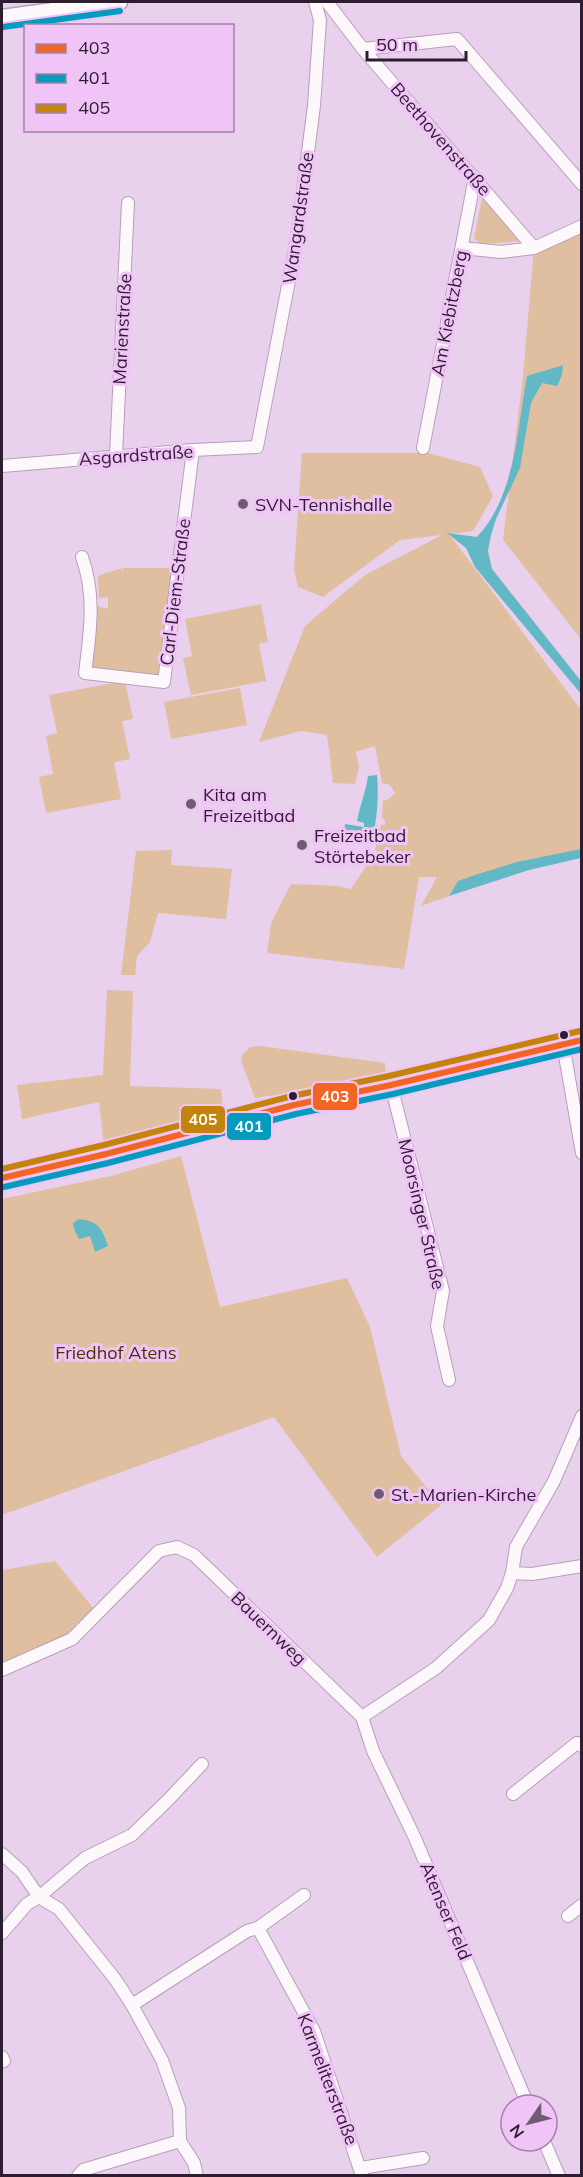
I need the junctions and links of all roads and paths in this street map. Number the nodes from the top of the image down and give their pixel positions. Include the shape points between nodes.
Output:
1 (119, 2) edge
2 (315, 2) edge
3 (327, 2) edge
4 (82, 4) edge
5 (2, 18) edge
6 (363, 49) junction
7 (475, 177) junction
8 (582, 184) edge
9 (128, 203) dead end
10 (582, 226) edge
11 (462, 248) junction
12 (534, 248) junction
13 (261, 434) joint
14 (423, 448) dead end
15 (193, 450) junction
16 (116, 455) junction
17 (2, 466) edge
18 (82, 557) dead end
19 (582, 1040) edge
20 (563, 1044) junction
21 (391, 1085) junction
22 (582, 1153) edge
23 (2, 1178) edge
24 (449, 1380) dead end
25 (582, 1416) edge
26 (582, 1566) edge
27 (512, 1573) junction
28 (2, 1670) edge
29 (362, 1718) junction
30 (582, 1746) edge
31 (202, 1764) dead end
32 (513, 1794) dead end
33 (2, 1854) edge
34 (304, 1895) dead end
35 (39, 1897) junction
36 (582, 1905) edge
37 (567, 1916) dead end
38 (258, 1928) junction
39 (2, 1933) edge
40 (132, 2005) junction
41 (523, 2093) edge
42 (180, 2141) junction
43 (549, 2153) edge
44 (423, 2158) dead end
45 (362, 2171) edge
46 (78, 2175) edge
47 (197, 2175) edge
48 (559, 2175) edge

1 - 4 street
2 - 13 street, Wangardstraße via 320,20 314,106 296,244
3 - 6 street, Beethovenstraße
4 - 5 street
6 - 7 street, Beethovenstraße
6 - 8 street via 457,39
7 - 11 street, Am Kiebitzberg
7 - 12 street, Beethovenstraße
9 - 16 street, Marienstraße
10 - 12 street
11 - 12 street via 501,252
11 - 14 street, Am Kiebitzberg
13 - 15 street, Asgardstraße via 257,447
15 - 16 street, Asgardstraße
15 - 18 street, Carl-Diem-Straße via 164,682 85,673 91,605
16 - 17 street, Asgardstraße
19 - 20 street
20 - 21 street
20 - 22 street
21 - 23 street via 294,1105
21 - 24 street, Moorsinger Straße via 443,1292 437,1326
25 - 27 street via 554,1481 516,1547
26 - 27 street
27 - 29 street via 489,1620 436,1668
28 - 29 street, Bauernweg via 72,1639 159,1551 177,1547 194,1555
29 - 41 street, Atenser Feld via 373,1752 414,1836
30 - 32 street via 577,1743
31 - 35 street via 132,1835 85,1858
33 - 35 street via 22,1872
34 - 38 street
35 - 39 street via 27,1904
35 - 40 street via 59,1909
36 - 37 street
38 - 40 street via 247,1931
38 - 45 street, Karmeliterstraße via 314,2031
40 - 42 street via 162,2060 179,2108
42 - 46 street via 83,2170
42 - 47 street
43 - 48 street
44 - 45 street, Karmeliterstraße

